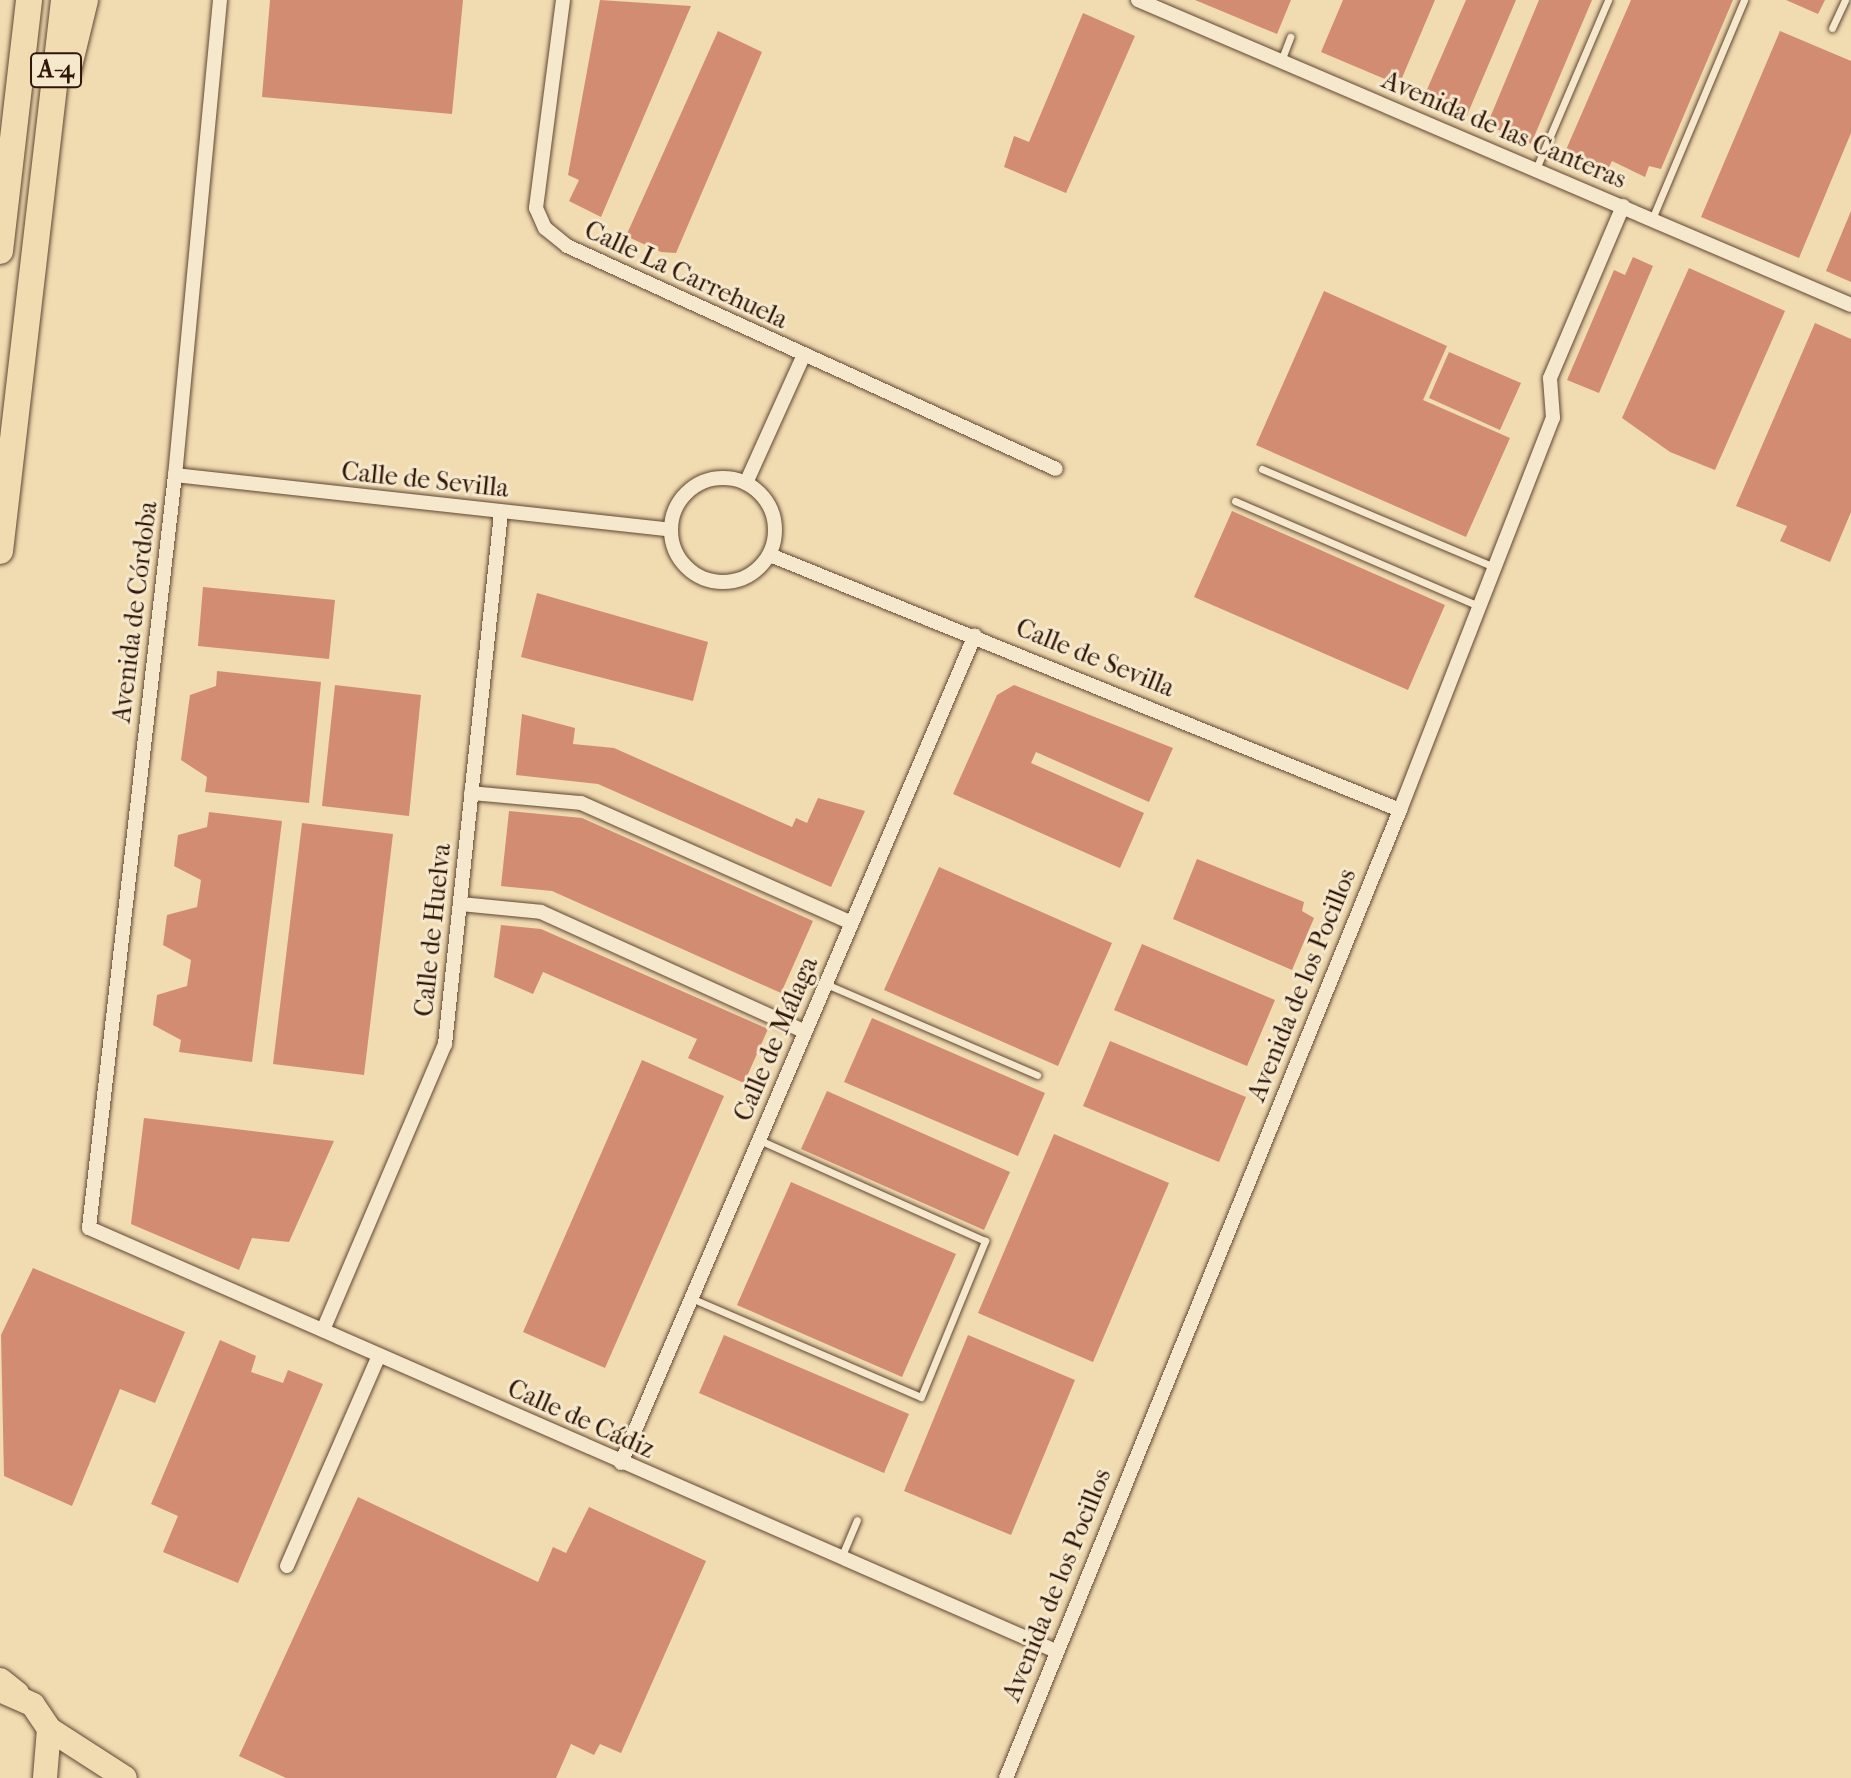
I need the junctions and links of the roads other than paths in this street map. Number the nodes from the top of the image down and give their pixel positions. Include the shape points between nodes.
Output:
1 (29, 0) edge
2 (64, 0) edge
3 (85, 0) edge
4 (220, 0) edge
5 (563, 0) edge
6 (1138, 0) edge
7 (1608, 0) edge
8 (1744, 0) edge
9 (1845, 0) edge
10 (1832, 28) dead end
11 (1290, 37) dead end
12 (1281, 61) junction
13 (48, 139) junction
14 (1536, 169) junction
15 (1623, 206) junction
16 (1652, 219) junction
17 (0, 251) edge
18 (1851, 305) edge
19 (803, 357) junction
20 (1056, 469) dead end
21 (1262, 469) dead end
22 (175, 475) junction
23 (746, 483) junction
24 (1235, 501) dead end
25 (501, 513) junction
26 (670, 530) junction
27 (0, 551) edge
28 (770, 555) junction
29 (1494, 567) junction
30 (1479, 606) junction
31 (975, 635) junction
32 (471, 793) junction
33 (1400, 810) junction
34 (460, 904) junction
35 (852, 923) junction
36 (826, 984) junction
37 (805, 1032) junction
38 (1037, 1075) dead end
39 (759, 1140) junction
40 (89, 1228) joint
41 (691, 1297) junction
42 (323, 1330) junction
43 (379, 1355) junction
44 (621, 1463) junction
45 (857, 1520) dead end
46 (841, 1558) junction
47 (287, 1566) dead end
48 (1056, 1651) junction
49 (5, 1688) edge
50 (49, 1729) junction
51 (45, 1778) edge
52 (125, 1778) edge
53 (1006, 1778) edge

1 - 17 highway, A-4
2 - 13 highway, A-4
3 - 13 highway
4 - 22 street, Avenida de Córdoba
5 - 19 street, Calle La Carrehuela via 536,208 545,228 567,246
6 - 12 street, Avenida de las Canteras
7 - 14 lane
8 - 16 lane
9 - 10 lane
11 - 12 lane
12 - 14 street, Avenida de las Canteras
13 - 27 highway, A-4
14 - 15 street, Avenida de las Canteras
15 - 16 street, Avenida de las Canteras
15 - 29 street, Avenida de los Pocillos via 1550,378 1553,418
16 - 18 street, Avenida de las Canteras
19 - 20 street, Calle La Carrehuela
19 - 23 street, Calle La Carrehuela
21 - 29 lane
22 - 25 street, Calle de Sevilla
22 - 40 street, Avenida de Córdoba
23 - 26 street via 719,478 690,489
23 - 28 street via 771,509
24 - 30 lane
25 - 26 street, Calle de Sevilla
25 - 32 street, Calle de Huelva
26 - 28 street via 681,562 710,581 744,579
28 - 31 street, Calle de Sevilla
29 - 30 street, Avenida de los Pocillos
30 - 33 street, Avenida de los Pocillos
31 - 33 street, Calle de Sevilla
31 - 35 street, Calle de Málaga
32 - 34 street, Calle de Huelva
32 - 35 street via 581,803
33 - 48 street, Avenida de los Pocillos
34 - 37 street via 541,912
34 - 42 street, Calle de Huelva via 445,1044
35 - 36 street, Calle de Málaga
36 - 37 street, Calle de Málaga
36 - 38 lane
37 - 39 street, Calle de Málaga
39 - 41 street, Calle de Málaga
39 - 41 lane via 985,1241 921,1397
40 - 42 street, Calle de Cádiz
41 - 44 street, Calle de Málaga
42 - 43 street, Calle de Cádiz
43 - 44 street, Calle de Cádiz
43 - 47 street
44 - 46 street, Calle de Cádiz
45 - 46 lane
46 - 48 street, Calle de Cádiz
48 - 53 street, Avenida de los Pocillos
49 - 50 main road
50 - 51 main road
50 - 52 main road

